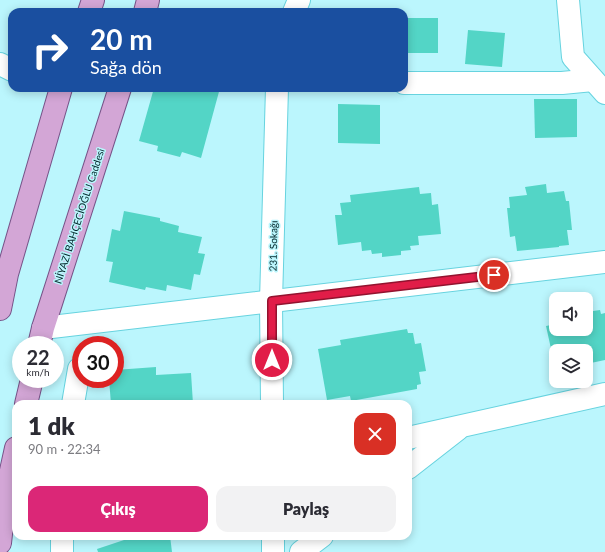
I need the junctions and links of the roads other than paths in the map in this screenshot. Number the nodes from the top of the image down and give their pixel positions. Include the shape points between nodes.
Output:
1 (568, 0) edge
2 (408, 83) edge
3 (599, 86) edge
4 (55, 92) edge
5 (119, 92) edge
6 (276, 92) edge
7 (605, 262) edge
8 (4, 272) edge
9 (272, 301) junction
10 (0, 309) edge
11 (41, 336) edge
12 (30, 388) edge
13 (76, 388) edge
14 (605, 394) edge
15 (27, 400) edge
16 (74, 400) edge
17 (272, 400) edge
18 (462, 426) junction
19 (412, 437) edge
20 (412, 465) edge
21 (12, 466) edge
22 (62, 540) edge
23 (273, 540) edge
24 (317, 540) edge
25 (0, 543) edge
26 (62, 552) edge
27 (273, 552) edge
28 (301, 552) edge

1 - 3 street via 573,57
2 - 3 street via 562,83
4 - 8 main road
5 - 11 main road, NİYAZİ BAHÇECİOĞLU Caddesi
6 - 9 street, 231. Sokağı
7 - 9 street
8 - 10 main road
9 - 11 street
9 - 17 street, 231. Sokağı
12 - 15 main road
13 - 16 street
14 - 18 street
18 - 19 street
18 - 20 street
21 - 25 main road via 5,498
22 - 26 street
23 - 27 street
24 - 28 street

